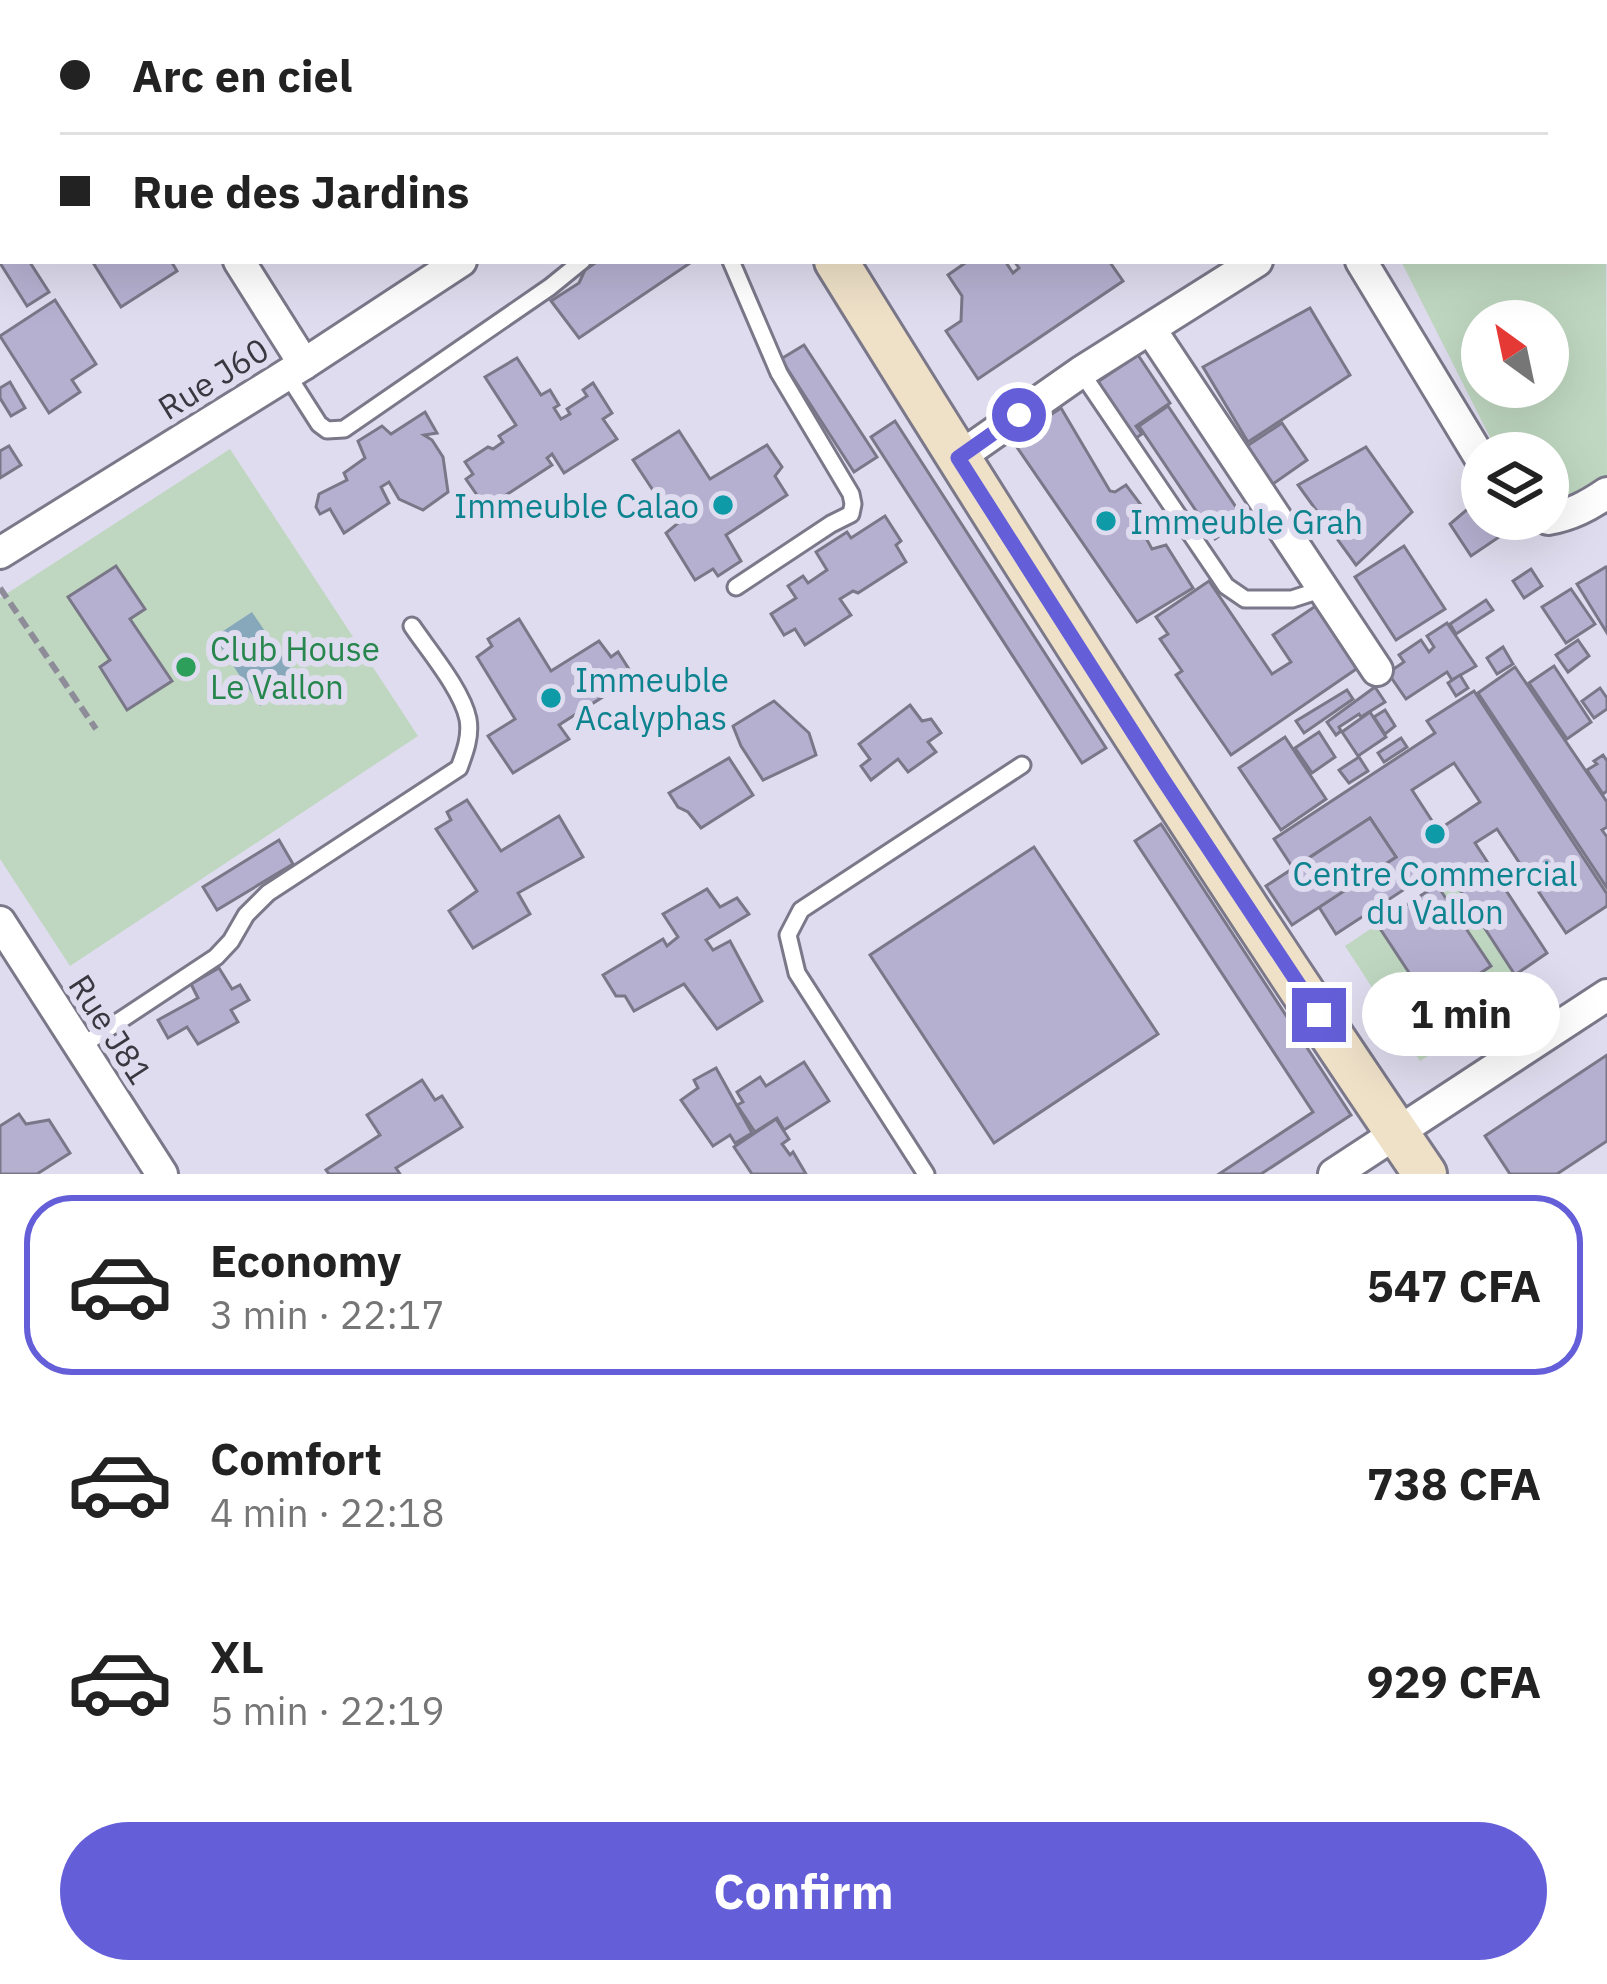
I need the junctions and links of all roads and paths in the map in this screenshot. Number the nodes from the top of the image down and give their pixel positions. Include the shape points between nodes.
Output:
1 (241, 264) edge
2 (456, 264) edge
3 (578, 264) edge
4 (732, 264) edge
5 (838, 264) edge
6 (1252, 264) edge
7 (1363, 264) edge
8 (1150, 330) junction
9 (295, 369) junction
10 (1081, 372) junction
11 (1464, 432) edge
12 (958, 458) junction
13 (1607, 493) edge
14 (1569, 514) edge
15 (0, 553) edge
16 (736, 587) dead end
17 (0, 588) edge
18 (1323, 589) junction
19 (412, 626) dead end
20 (1377, 670) dead end
21 (96, 729) dead end
22 (1022, 765) dead end
23 (0, 922) edge
24 (1607, 995) edge
25 (80, 1047) junction
26 (1397, 1133) junction
27 (162, 1174) edge
28 (926, 1174) edge
29 (1334, 1174) edge
30 (1425, 1174) edge

1 - 9 street
2 - 9 street, Rue J60
3 - 9 lane via 344,429 320,424
4 - 16 lane via 766,348 854,504 851,514
5 - 12 main road
6 - 8 street
7 - 11 street
8 - 10 street
8 - 18 street
9 - 15 street, Rue J60
10 - 12 street
10 - 18 lane via 1226,586 1245,598 1292,599
12 - 26 main road
13 - 14 street
17 - 21 path
18 - 20 street
19 - 25 lane via 468,719 459,767 268,892 215,957
22 - 28 lane via 801,910 788,935 796,973
23 - 25 street, Rue J81
24 - 26 street
25 - 27 street, Rue J81
26 - 29 street
26 - 30 main road

